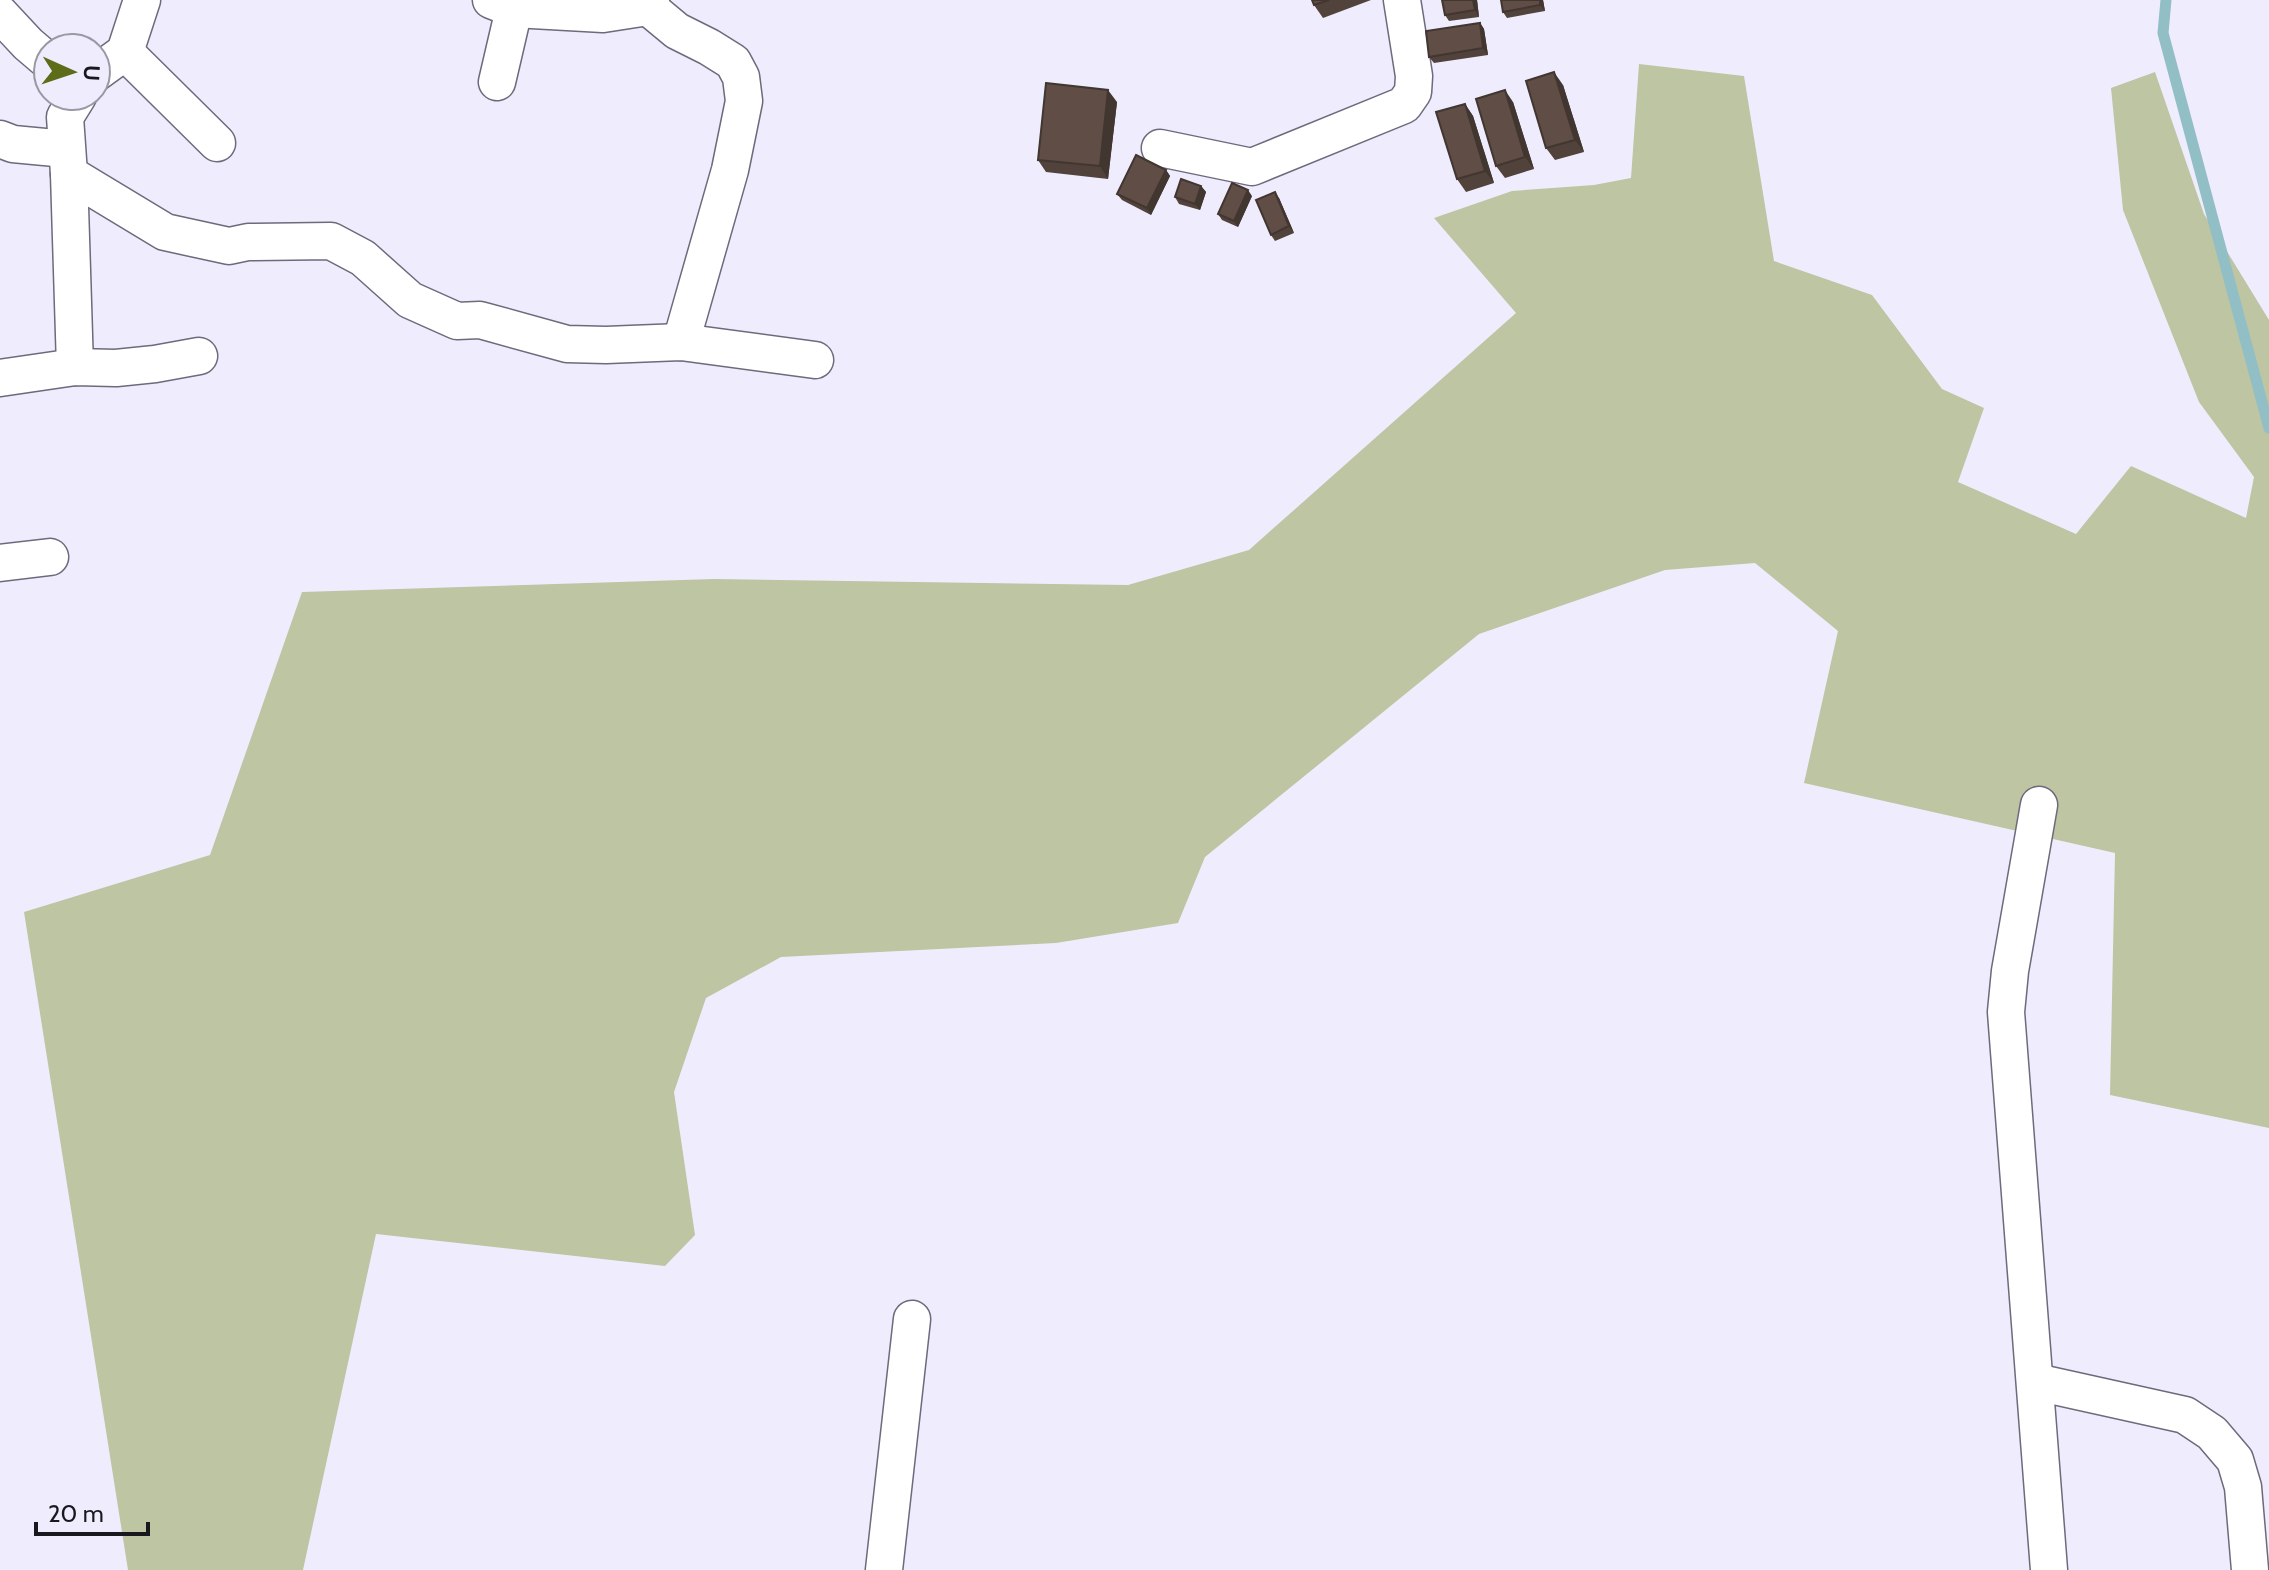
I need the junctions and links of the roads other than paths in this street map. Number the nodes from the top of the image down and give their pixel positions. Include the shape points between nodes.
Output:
1 (142, 0) edge
2 (1402, 0) edge
3 (650, 4) edge
4 (502, 5) edge
5 (5, 11) edge
6 (32, 42) edge
7 (112, 58) edge
8 (112, 64) edge
9 (497, 82) dead end
10 (68, 112) edge
11 (0, 139) edge
12 (217, 143) dead end
13 (1160, 148) dead end
14 (68, 161) junction
15 (681, 342) junction
16 (199, 356) dead end
17 (815, 360) dead end
18 (75, 367) junction
19 (0, 378) edge
20 (50, 557) dead end
21 (0, 563) edge
22 (2039, 805) dead end
23 (912, 1319) dead end
24 (2036, 1382) junction
25 (884, 1570) edge
26 (2049, 1570) edge
27 (2250, 1570) edge

1 - 7 street
2 - 13 street via 1414,76 1413,92 1404,105 1252,167
3 - 4 street via 603,14
3 - 15 street via 677,31 733,62 744,101
4 - 9 street
5 - 6 street
8 - 12 street
10 - 14 street
11 - 14 street
14 - 15 street via 165,232 229,246 331,241 363,258 410,300 457,321 480,320 567,344
14 - 18 street
15 - 17 street
16 - 18 street via 116,368
18 - 19 street
20 - 21 street
22 - 24 street via 2006,1012
23 - 25 street
24 - 26 street
24 - 27 street via 2185,1415 2212,1433 2235,1460 2243,1487

